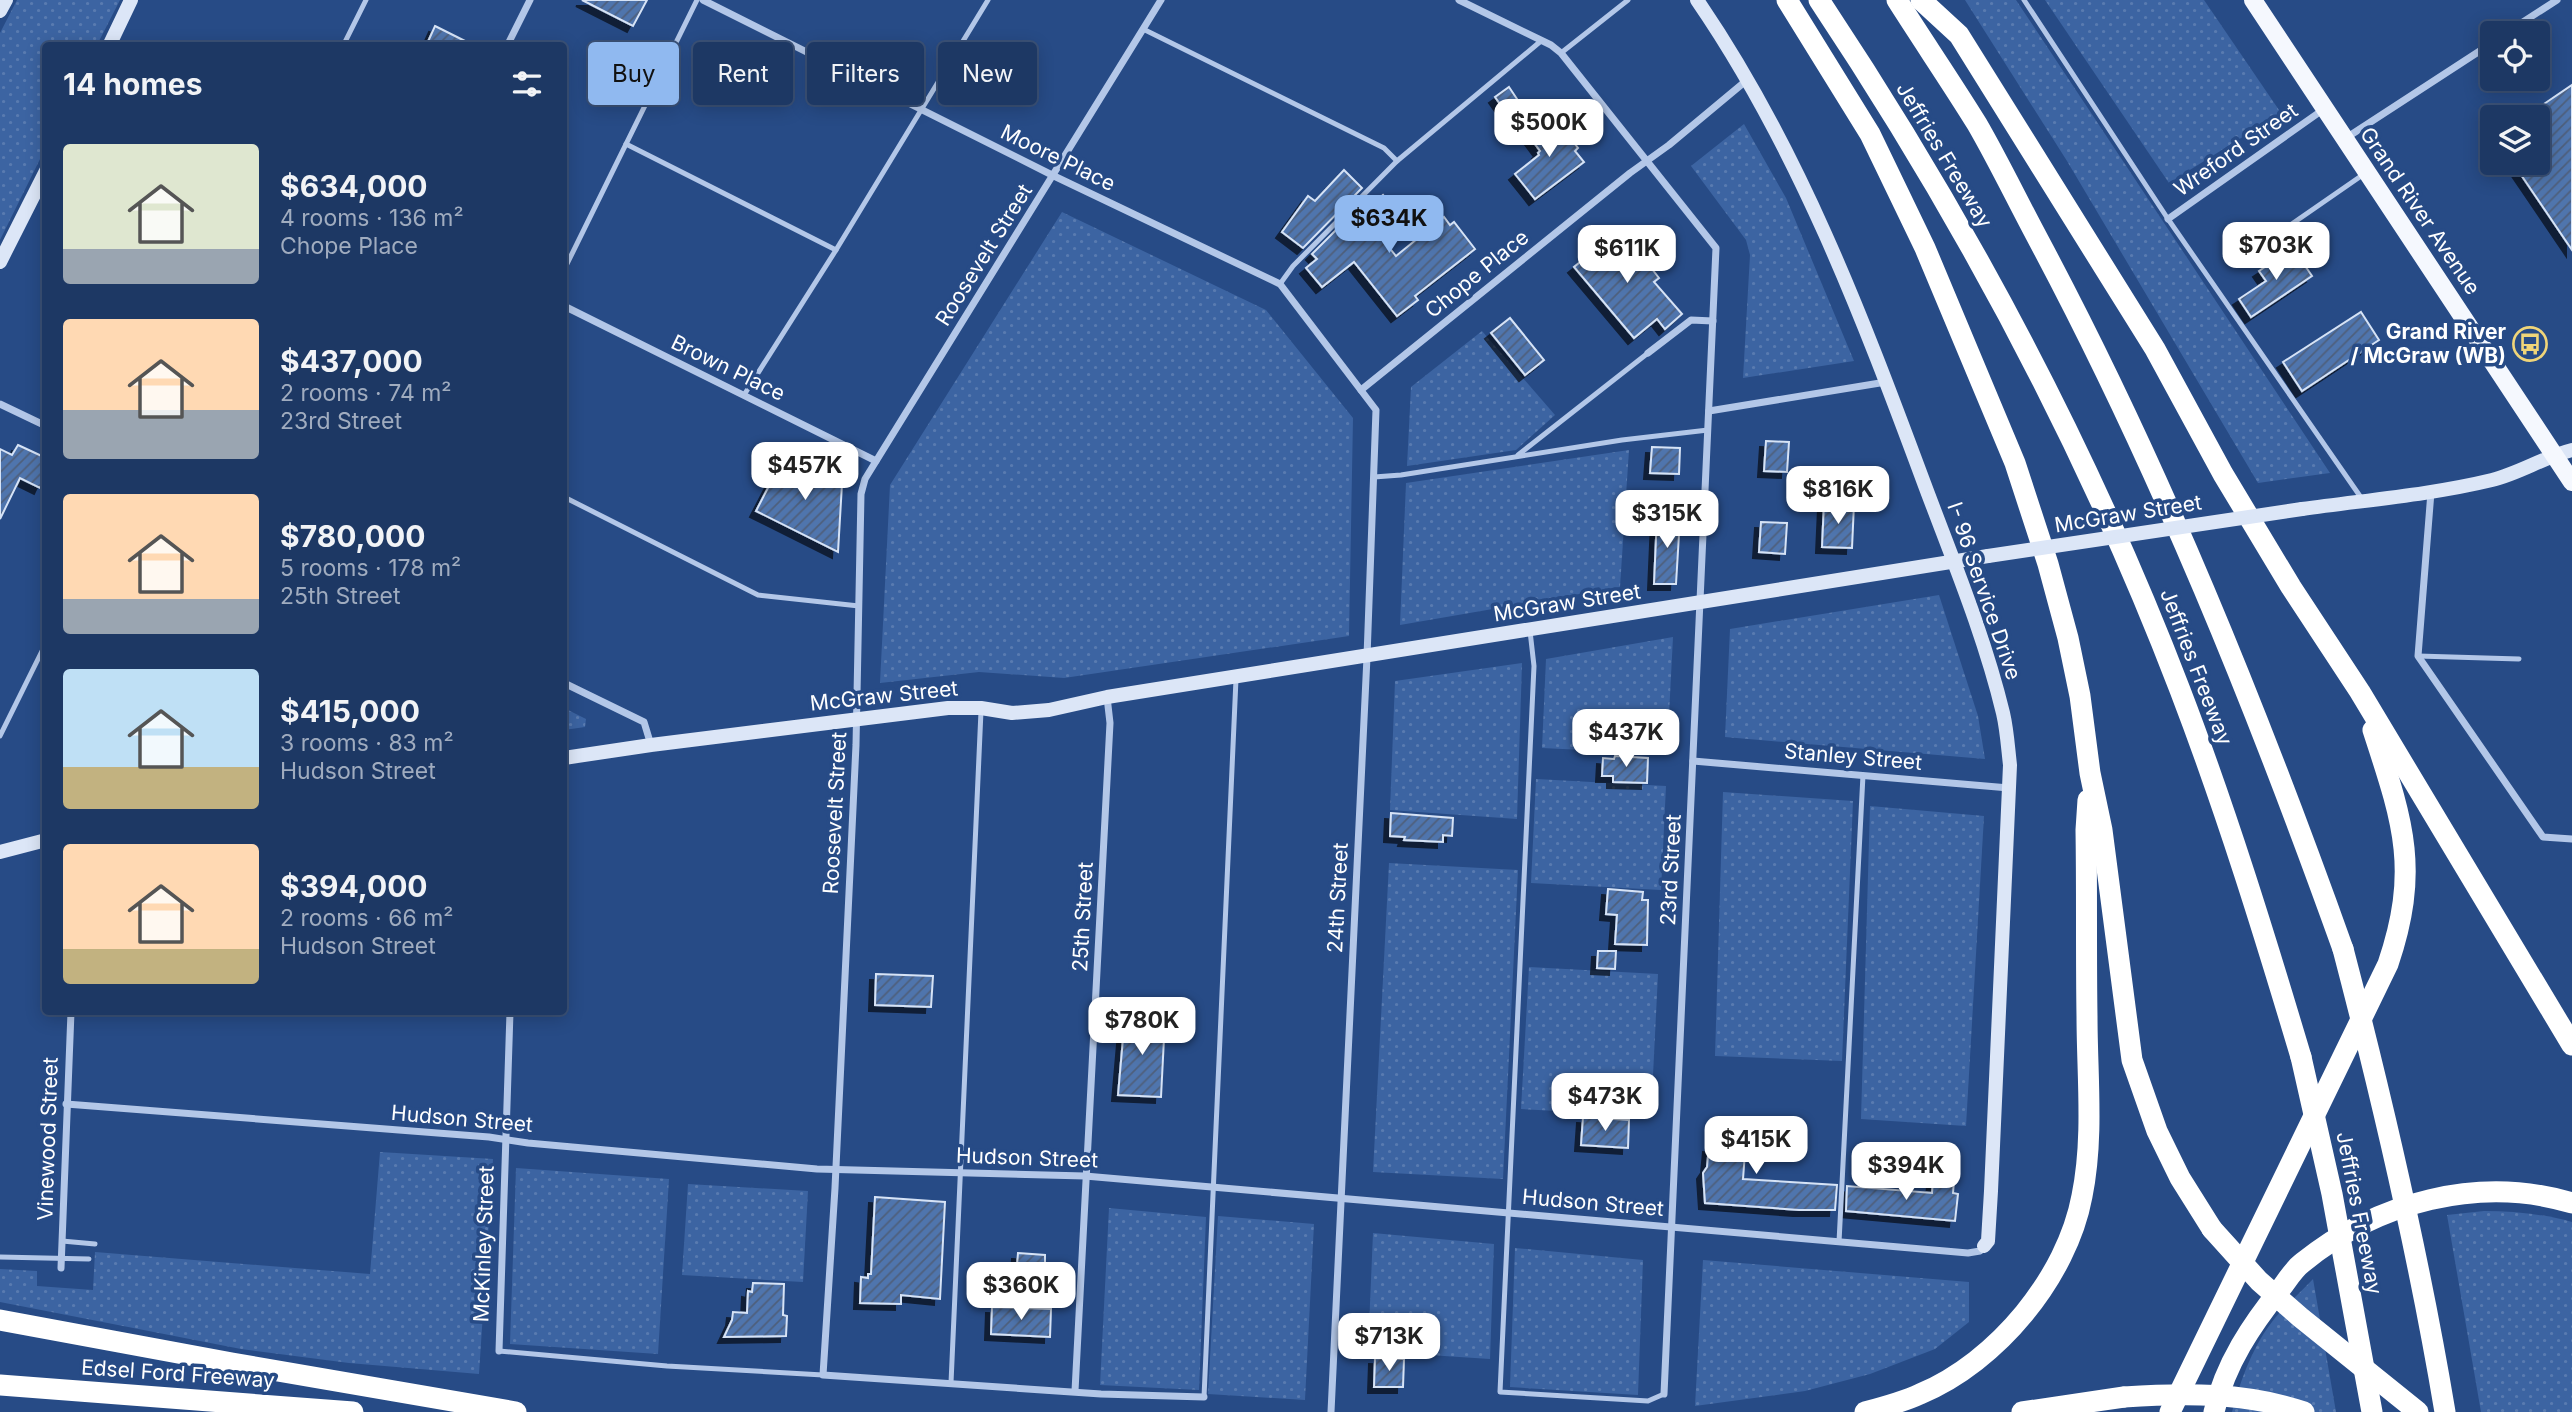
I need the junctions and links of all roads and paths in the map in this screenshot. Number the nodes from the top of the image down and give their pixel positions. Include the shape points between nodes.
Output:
1 (6, 0) edge
2 (131, 0) edge
3 (366, 0) edge
4 (530, 0) edge
5 (697, 0) edge
6 (703, 0) edge
7 (988, 0) edge
8 (1161, 0) edge
9 (1459, 0) edge
10 (1628, 0) edge
11 (1697, 0) edge
12 (1787, 0) edge
13 (1819, 0) edge
14 (1896, 0) edge
15 (1921, 0) edge
16 (2024, 0) edge
17 (2253, 0) edge
18 (2557, 0) edge
19 (0, 11) edge
20 (2525, 21) edge
21 (1143, 29) junction
22 (1541, 41) junction
23 (110, 42) edge
24 (345, 42) edge
25 (509, 42) edge
26 (2480, 51) edge
27 (1561, 53) junction
28 (1747, 80) junction
29 (922, 109) junction
30 (2325, 109) junction
31 (2345, 139) junction
32 (626, 144) junction
33 (1397, 161) junction
34 (1647, 161) junction
35 (2367, 173) junction
36 (1054, 176) junction
37 (42, 180) edge
38 (2168, 219) junction
39 (836, 250) junction
40 (2250, 253) dead end
41 (0, 262) edge
42 (567, 264) edge
43 (1280, 284) junction
44 (567, 308) edge
45 (1713, 321) junction
46 (1648, 353) joint
47 (1887, 382) junction
48 (1361, 390) junction
49 (744, 396) junction
50 (0, 404) edge
51 (1709, 411) junction
52 (42, 424) edge
53 (1708, 430) junction
54 (2572, 450) edge
55 (2554, 454) junction
56 (1516, 456) junction
57 (876, 461) junction
58 (1374, 477) junction
59 (2572, 482) edge
60 (2431, 492) junction
61 (567, 499) edge
62 (2362, 500) junction
63 (1954, 561) junction
64 (1701, 603) junction
65 (859, 606) junction
66 (1530, 631) junction
67 (42, 651) edge
68 (2418, 656) junction
69 (1367, 657) junction
70 (2519, 659) dead end
71 (1236, 677) junction
72 (567, 684) edge
73 (2360, 692) junction
74 (1107, 697) junction
75 (981, 708) junction
76 (856, 720) junction
77 (0, 736) edge
78 (651, 745) junction
79 (567, 758) edge
80 (1693, 761) junction
81 (2090, 773) junction
82 (1863, 775) junction
83 (2009, 788) junction
84 (2572, 839) edge
85 (42, 841) edge
86 (0, 852) edge
87 (71, 1015) edge
88 (510, 1015) edge
89 (2572, 1045) edge
90 (66, 1104) junction
91 (504, 1139) junction
92 (835, 1170) junction
93 (959, 1173) junction
94 (1085, 1176) junction
95 (1213, 1188) junction
96 (1341, 1199) junction
97 (2572, 1202) edge
98 (1509, 1214) junction
99 (1672, 1228) junction
100 (62, 1241) junction
101 (1839, 1242) junction
102 (95, 1244) dead end
103 (1984, 1247) joint
104 (0, 1257) edge
105 (89, 1259) dead end
106 (62, 1264) junction
107 (0, 1320) edge
108 (499, 1351) joint
109 (823, 1375) junction
110 (951, 1383) junction
111 (0, 1385) edge
112 (1075, 1391) junction
113 (1664, 1394) joint
114 (1204, 1396) joint
115 (1331, 1410) edge
116 (353, 1412) edge
117 (516, 1412) edge
118 (1865, 1412) edge
119 (2022, 1412) edge
120 (2169, 1412) edge
121 (2214, 1412) edge
122 (2304, 1412) edge
123 (2372, 1412) edge
124 (2418, 1412) edge
125 (2445, 1412) edge

1 - 19 street
2 - 23 street
3 - 24 lane
4 - 25 street
5 - 32 lane
6 - 29 street, Moore Place
7 - 29 lane
8 - 21 street, Roosevelt Street
9 - 22 street
10 - 27 lane
11 - 28 street, I- 96 Service Drive
12 - 81 highway via 1870,134 1925,248 2015,463 2068,638
13 - 123 highway, Jeffries Freeway, bridge via 1926,170 2010,316 2077,449 2179,688 2223,805 2301,1057 2332,1194
14 - 125 highway, Jeffries Freeway, bridge via 1977,125 2087,332 2149,461 2290,801 2343,948 2384,1111
15 - 73 highway via 1959,35 2155,349 2291,587
16 - 38 lane
17 - 30 main road, Grand River Avenue
18 - 20 street
21 - 33 lane via 1384,148
21 - 36 street, Roosevelt Street
22 - 27 street
22 - 33 lane
26 - 31 street
27 - 34 street, 23rd Street
28 - 34 street, Chope Place
28 - 47 street, I- 96 Service Drive via 1799,177
29 - 36 street, Moore Place
29 - 39 lane
30 - 31 main road, Grand River Avenue
30 - 38 street, Wreford Street
31 - 35 main road, Grand River Avenue
32 - 39 lane
32 - 42 lane
33 - 43 lane
34 - 45 street, 23rd Street via 1716,248
34 - 48 street, Chope Place
35 - 40 lane
35 - 55 main road, Grand River Avenue
36 - 43 street, Moore Place
36 - 57 street, Roosevelt Street
37 - 41 street
38 - 62 lane
39 - 49 lane
43 - 48 street, Moore Place
44 - 49 street, Brown Place
45 - 46 street via 1690,320
45 - 51 street, 23rd Street
46 - 56 lane
47 - 51 street
47 - 63 street, I- 96 Service Drive
48 - 58 street, 24th Street via 1376,411
49 - 57 street, Brown Place
50 - 52 street
51 - 53 street, 23rd Street
53 - 56 lane
53 - 64 street, 23rd Street
54 - 55 street, McGraw Street
55 - 59 main road, Grand River Avenue
55 - 60 street, McGraw Street via 2518,472
56 - 58 lane
57 - 65 street, Roosevelt Street via 861,494
58 - 69 street, 24th Street
60 - 62 street, McGraw Street
60 - 68 street
61 - 65 lane via 758,595
62 - 63 street, McGraw Street, bridge
63 - 64 street, McGraw Street
63 - 83 street, I- 96 Service Drive via 2003,714
64 - 66 street, McGraw Street
64 - 80 street, 23rd Street
65 - 76 street, Roosevelt Street
66 - 69 street, McGraw Street
66 - 98 lane via 1534,666
67 - 77 lane
68 - 70 lane
68 - 84 street via 2543,837
69 - 71 street, McGraw Street
69 - 96 street, 24th Street
71 - 74 street, McGraw Street
71 - 95 lane
72 - 78 street via 644,722
73 - 89 highway
73 - 120 highway via 2404,836 2405,898 2398,935 2388,964
74 - 75 street, McGraw Street via 1049,710 1012,713
74 - 94 street, 25th Street via 1109,751
75 - 76 street, McGraw Street
75 - 93 lane
76 - 78 street, McGraw Street
76 - 92 street, Roosevelt Street
78 - 79 street, McGraw Street
80 - 82 street, Stanley Street
80 - 99 street, 23rd Street
81 - 118 highway via 2086,831 2089,1136 2082,1198 2074,1224 2036,1298 1985,1354 1922,1394
81 - 124 highway, bridge via 2102,830 2132,1060 2157,1131 2180,1178 2213,1229 2270,1290
82 - 83 street, Stanley Street
82 - 101 lane
83 - 103 street, I- 96 Service Drive via 1991,1191
85 - 86 street
87 - 90 street, Vinewood Street
88 - 91 street, McKinley Street
90 - 91 street, Hudson Street
90 - 100 street, Vinewood Street
91 - 92 street, Hudson Street
91 - 108 street, McKinley Street
92 - 93 street, Hudson Street
92 - 109 street, Roosevelt Street
93 - 94 street, Hudson Street
93 - 110 lane
94 - 95 street, Hudson Street
94 - 112 street, 25th Street
95 - 96 street, Hudson Street
95 - 114 lane
96 - 98 street, Hudson Street
96 - 115 street, 24th Street
97 - 121 highway via 2495,1192 2452,1195 2371,1219 2301,1264 2255,1320 2231,1364
98 - 99 street, Hudson Street
98 - 113 lane via 1500,1392 1648,1401
99 - 101 street, Hudson Street
99 - 113 street, 23rd Street
100 - 102 lane
100 - 106 street, Vinewood Street
101 - 103 street, Hudson Street via 1968,1253
104 - 106 lane
105 - 106 lane
107 - 117 highway
108 - 109 lane
109 - 110 street
110 - 112 street
111 - 116 highway, Edsel Ford Freeway
112 - 114 street
119 - 122 highway, bridge via 2180,1393 2254,1399

